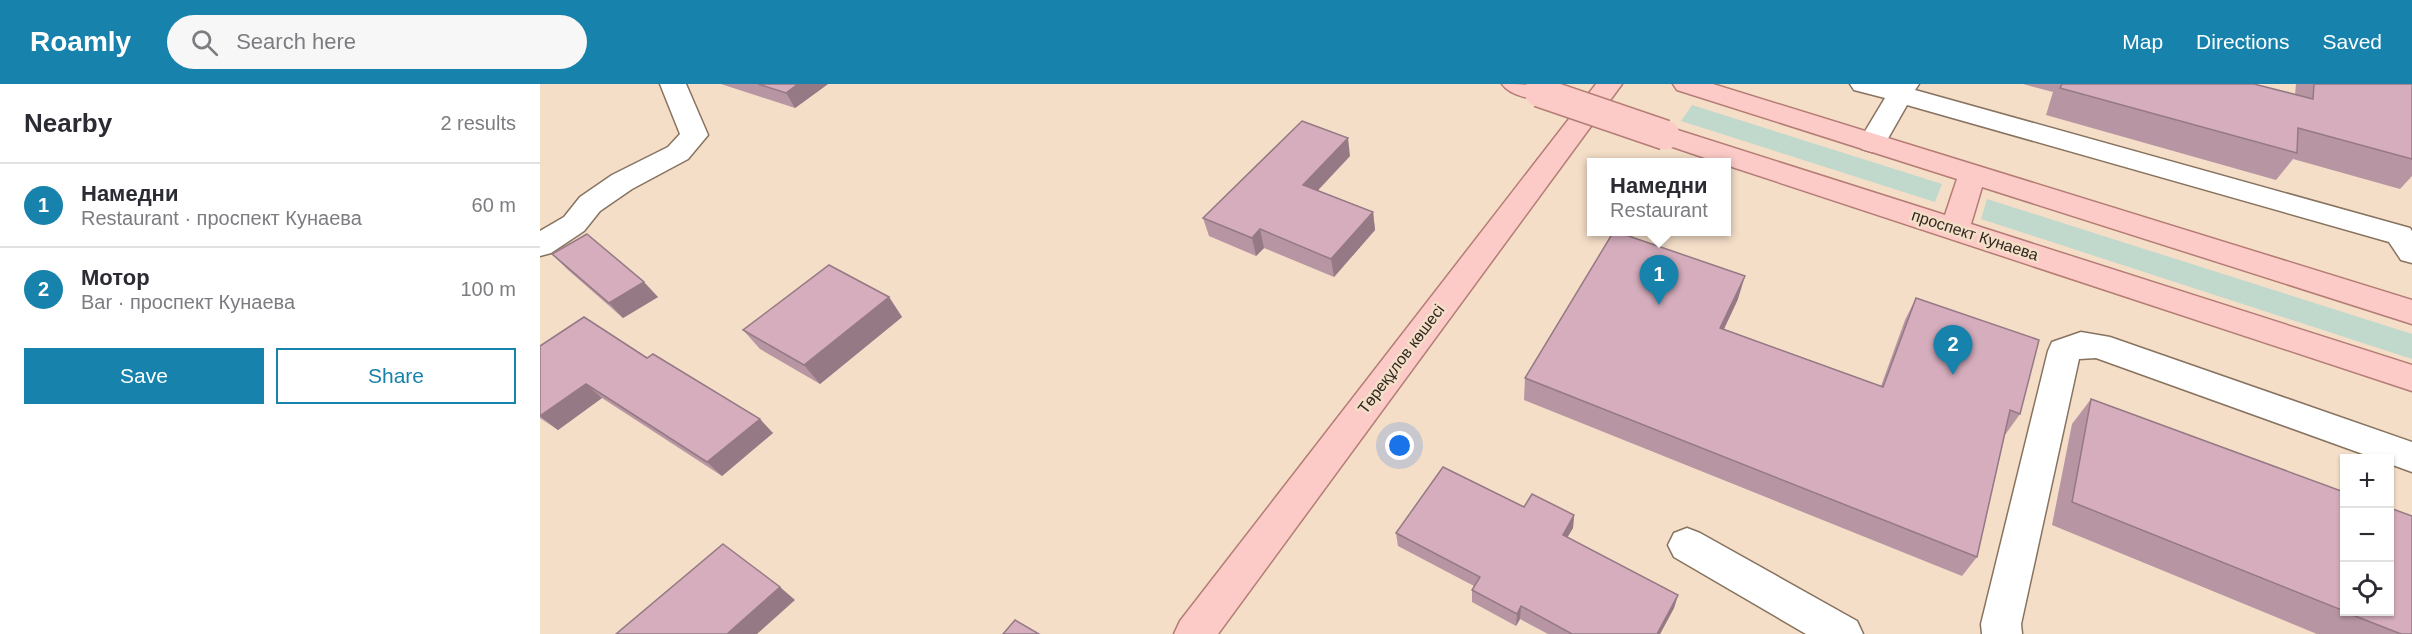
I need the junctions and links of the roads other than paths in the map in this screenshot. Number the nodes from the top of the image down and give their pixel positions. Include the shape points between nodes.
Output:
1 (673, 84) edge
2 (1610, 84) edge
3 (1863, 84) edge
4 (1701, 86) edge
5 (1527, 88) edge
6 (1904, 90) edge
7 (1872, 143) junction
8 (1972, 175) junction
9 (1955, 228) junction
10 (540, 245) edge
11 (2412, 252) edge
12 (2412, 312) edge
13 (2412, 378) edge
14 (2412, 457) edge
15 (1687, 545) dead end
16 (1194, 634) edge
17 (1843, 634) edge
18 (2002, 634) edge

1 - 10 street via 694,135 678,153 622,182 590,204 574,224
2 - 16 main road, Төреқұлов көшесі
3 - 6 street
4 - 7 main road
5 - 9 main road, проспект Кунаева, bridge
6 - 7 street
6 - 11 street via 2398,235
7 - 8 main road
8 - 9 main road
8 - 12 main road
9 - 13 main road, проспект Кунаева
14 - 18 street via 2098,346 2081,345 2064,351 2001,624
15 - 17 street

